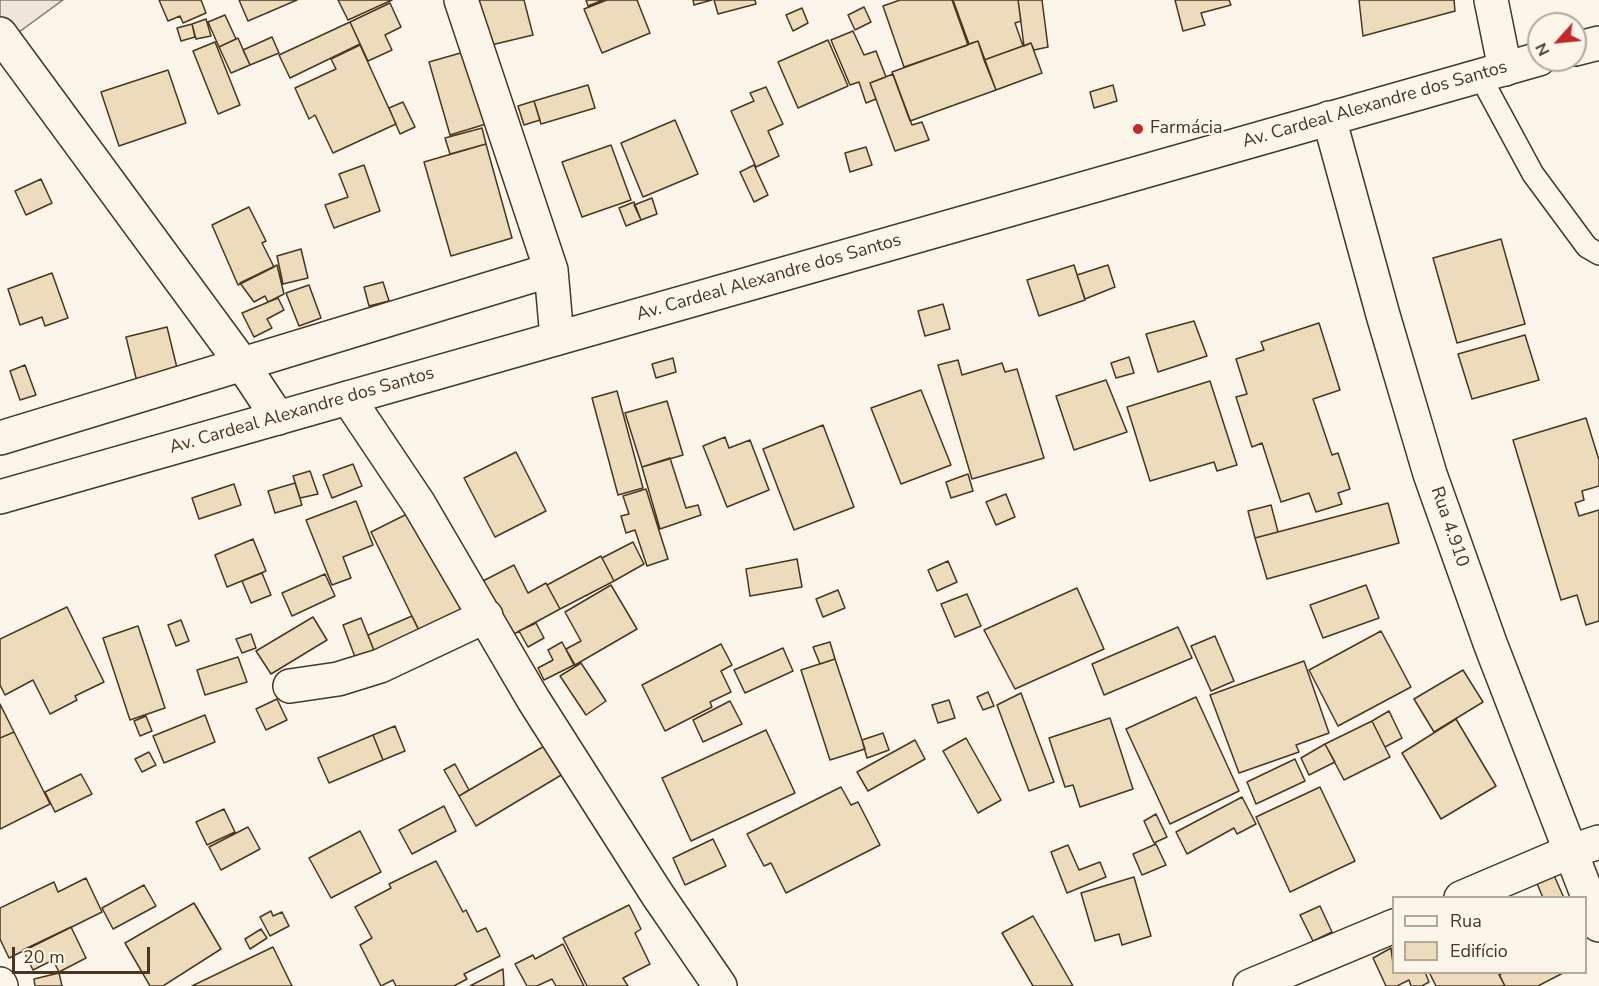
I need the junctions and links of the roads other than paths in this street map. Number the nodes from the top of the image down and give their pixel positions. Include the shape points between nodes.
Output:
1 (461, 0) edge
2 (1491, 0) edge
3 (0, 34) edge
4 (1527, 62) edge
5 (1492, 72) junction
6 (1329, 118) junction
7 (1599, 254) edge
8 (551, 270) junction
9 (557, 338) junction
10 (243, 365) junction
11 (348, 398) junction
12 (278, 418) junction
13 (0, 438) edge
14 (0, 497) edge
15 (486, 616) junction
16 (290, 686) dead end
17 (1584, 847) edge
18 (1463, 896) edge
19 (1599, 925) edge
20 (1392, 927) edge
21 (720, 986) edge
22 (1250, 986) edge

1 - 8 street
2 - 5 street
3 - 10 street
4 - 5 street, Av. Cardeal Alexandre dos Santos
5 - 6 street, Av. Cardeal Alexandre dos Santos
5 - 7 lane via 1533,174 1587,247
6 - 9 street, Av. Cardeal Alexandre dos Santos
6 - 17 street, Rua 4.910 via 1430,474 1490,644
8 - 9 street
8 - 10 street
9 - 11 street, Av. Cardeal Alexandre dos Santos
10 - 12 street
10 - 13 street
11 - 12 street, Av. Cardeal Alexandre dos Santos
11 - 15 street via 419,504
12 - 14 street, Av. Cardeal Alexandre dos Santos
15 - 16 street via 380,666
15 - 21 street via 533,699
17 - 18 street
17 - 19 street, Rua 4.910
20 - 22 street

